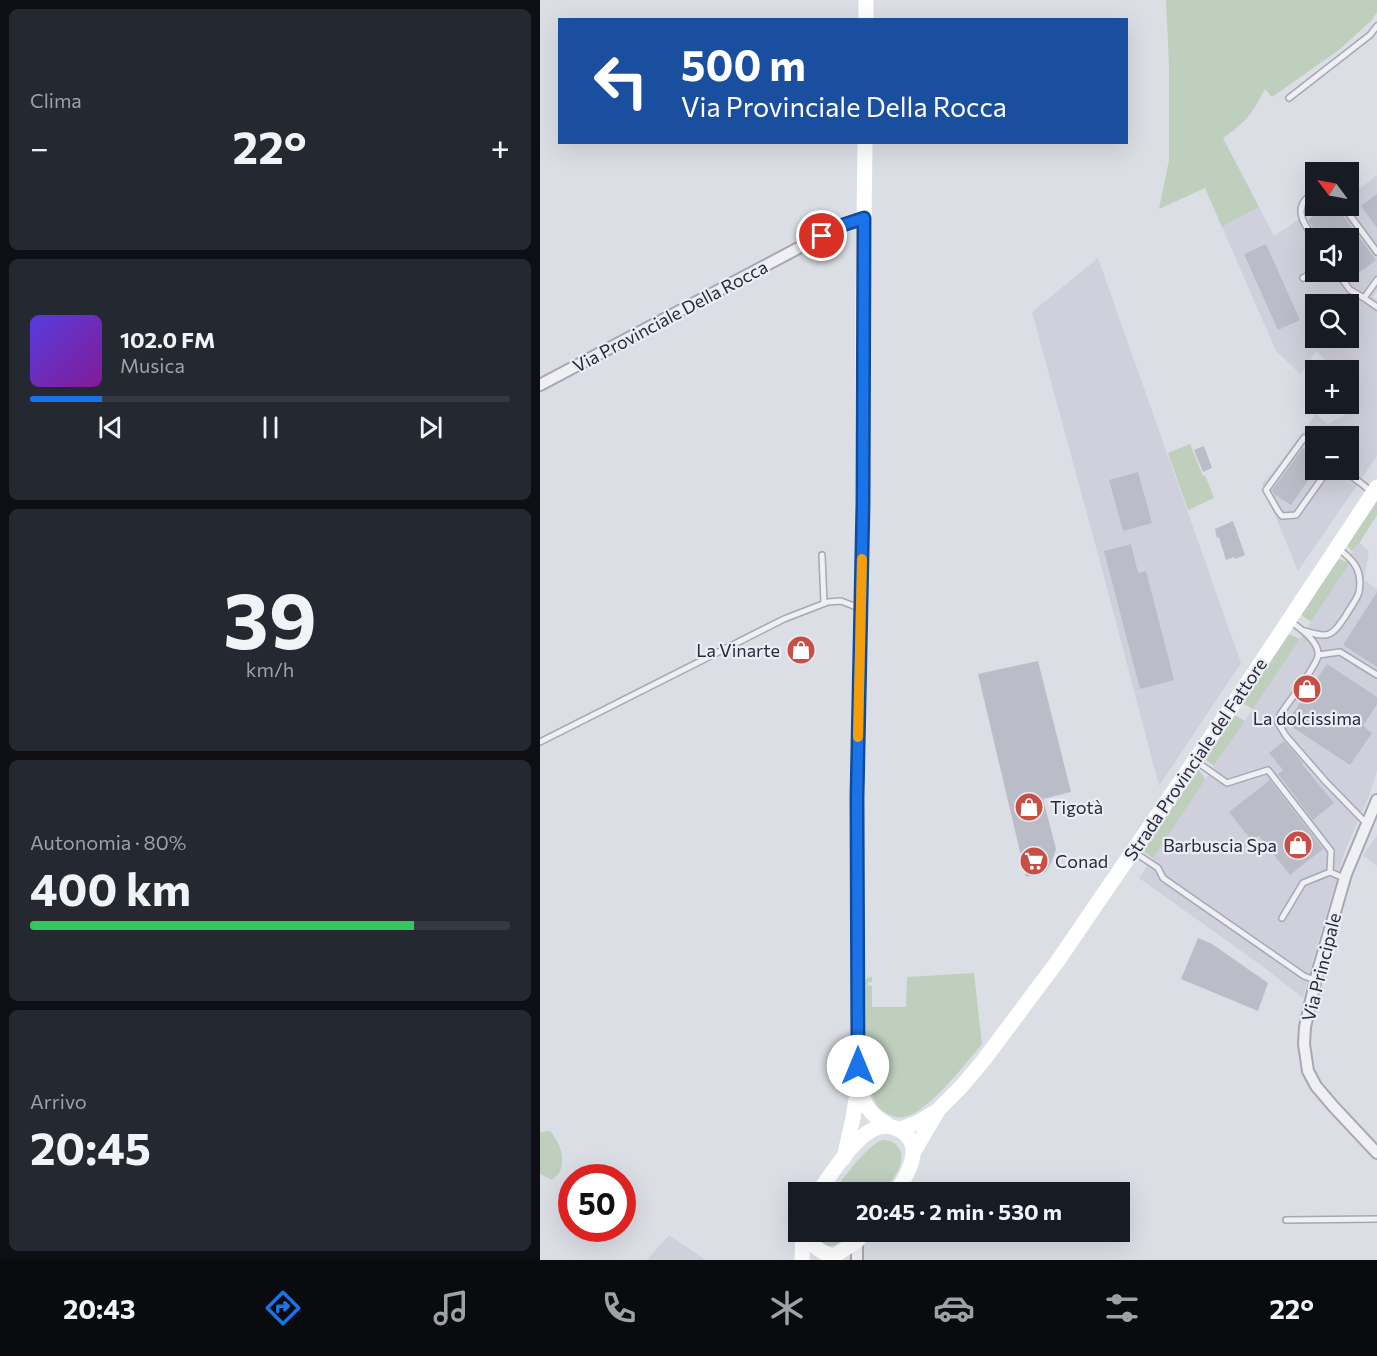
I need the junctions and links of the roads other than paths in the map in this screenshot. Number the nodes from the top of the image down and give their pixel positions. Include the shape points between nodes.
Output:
1 (866, 0) edge
2 (866, 18) edge
3 (1377, 26) edge
4 (1289, 98) dead end
5 (865, 144) edge
6 (1305, 200) edge
7 (1350, 216) edge
8 (864, 218) junction
9 (1306, 228) edge
10 (1377, 252) edge
11 (1377, 280) edge
12 (1344, 282) edge
13 (1364, 298) junction
14 (1377, 308) edge
15 (540, 385) edge
16 (1305, 439) edge
17 (1321, 480) edge
18 (1359, 480) edge
19 (1375, 490) edge
20 (1337, 548) junction
21 (822, 555) dead end
22 (824, 603) junction
23 (861, 609) junction
24 (1289, 620) junction
25 (1305, 631) junction
26 (1318, 655) junction
27 (1377, 675) edge
28 (540, 742) edge
29 (1194, 760) junction
30 (1377, 800) edge
31 (1372, 819) edge
32 (1133, 851) junction
33 (1329, 872) junction
34 (1344, 878) junction
35 (1282, 918) dead end
36 (1315, 980) junction
37 (858, 1088) junction
38 (939, 1109) junction
39 (895, 1127) junction
40 (913, 1153) junction
41 (1377, 1153) edge
42 (844, 1158) junction
43 (826, 1182) edge
44 (902, 1182) edge
45 (1286, 1220) dead end
46 (1377, 1220) edge
47 (803, 1242) edge
48 (811, 1242) edge
49 (854, 1242) edge
50 (860, 1242) edge
51 (833, 1259) edge
52 (802, 1260) edge
53 (857, 1260) edge

1 - 2 main road
3 - 4 lane
5 - 8 main road
6 - 9 lane via 1300,213
7 - 10 lane
8 - 15 street, Via Provinciale Della Rocca via 840,226
8 - 23 main road
11 - 13 lane
12 - 13 lane
13 - 14 lane
16 - 17 lane via 1266,490 1282,516 1296,515
18 - 19 lane
19 - 20 main road, Strada Provinciale del Fattore
20 - 24 main road, Strada Provinciale del Fattore
20 - 25 lane via 1356,566 1359,594 1337,629 1328,635
21 - 22 lane
22 - 23 lane via 841,601
22 - 28 lane via 755,633
23 - 37 main road
24 - 25 lane
24 - 29 main road, Strada Provinciale del Fattore
25 - 26 lane
26 - 27 lane via 1340,652
26 - 31 lane via 1278,723 1326,782
29 - 32 main road, Strada Provinciale del Fattore
29 - 33 lane via 1227,783 1268,770 1331,851
30 - 31 street, Via Principale
31 - 34 street, Via Principale
32 - 36 lane via 1158,868 1163,878
32 - 38 main road, Strada Provinciale del Fattore via 983,1061
33 - 34 lane
33 - 35 lane via 1303,883
34 - 36 street, Via Principale
36 - 41 street, Via Principale via 1305,1027 1308,1071 1316,1086
37 - 39 main road via 873,1116
37 - 42 main road
38 - 39 main road, Strada Provinciale del Fattore via 919,1122
38 - 40 main road, Strada Provinciale del Fattore
39 - 40 main road via 910,1140
39 - 42 main road, Strada Provinciale del Fattore via 873,1128 858,1139
40 - 44 main road, Strada Provinciale del Fattore
42 - 43 main road, Strada Provinciale del Fattore
45 - 46 lane
47 - 52 main road
48 - 51 main road
49 - 51 main road
50 - 53 street

